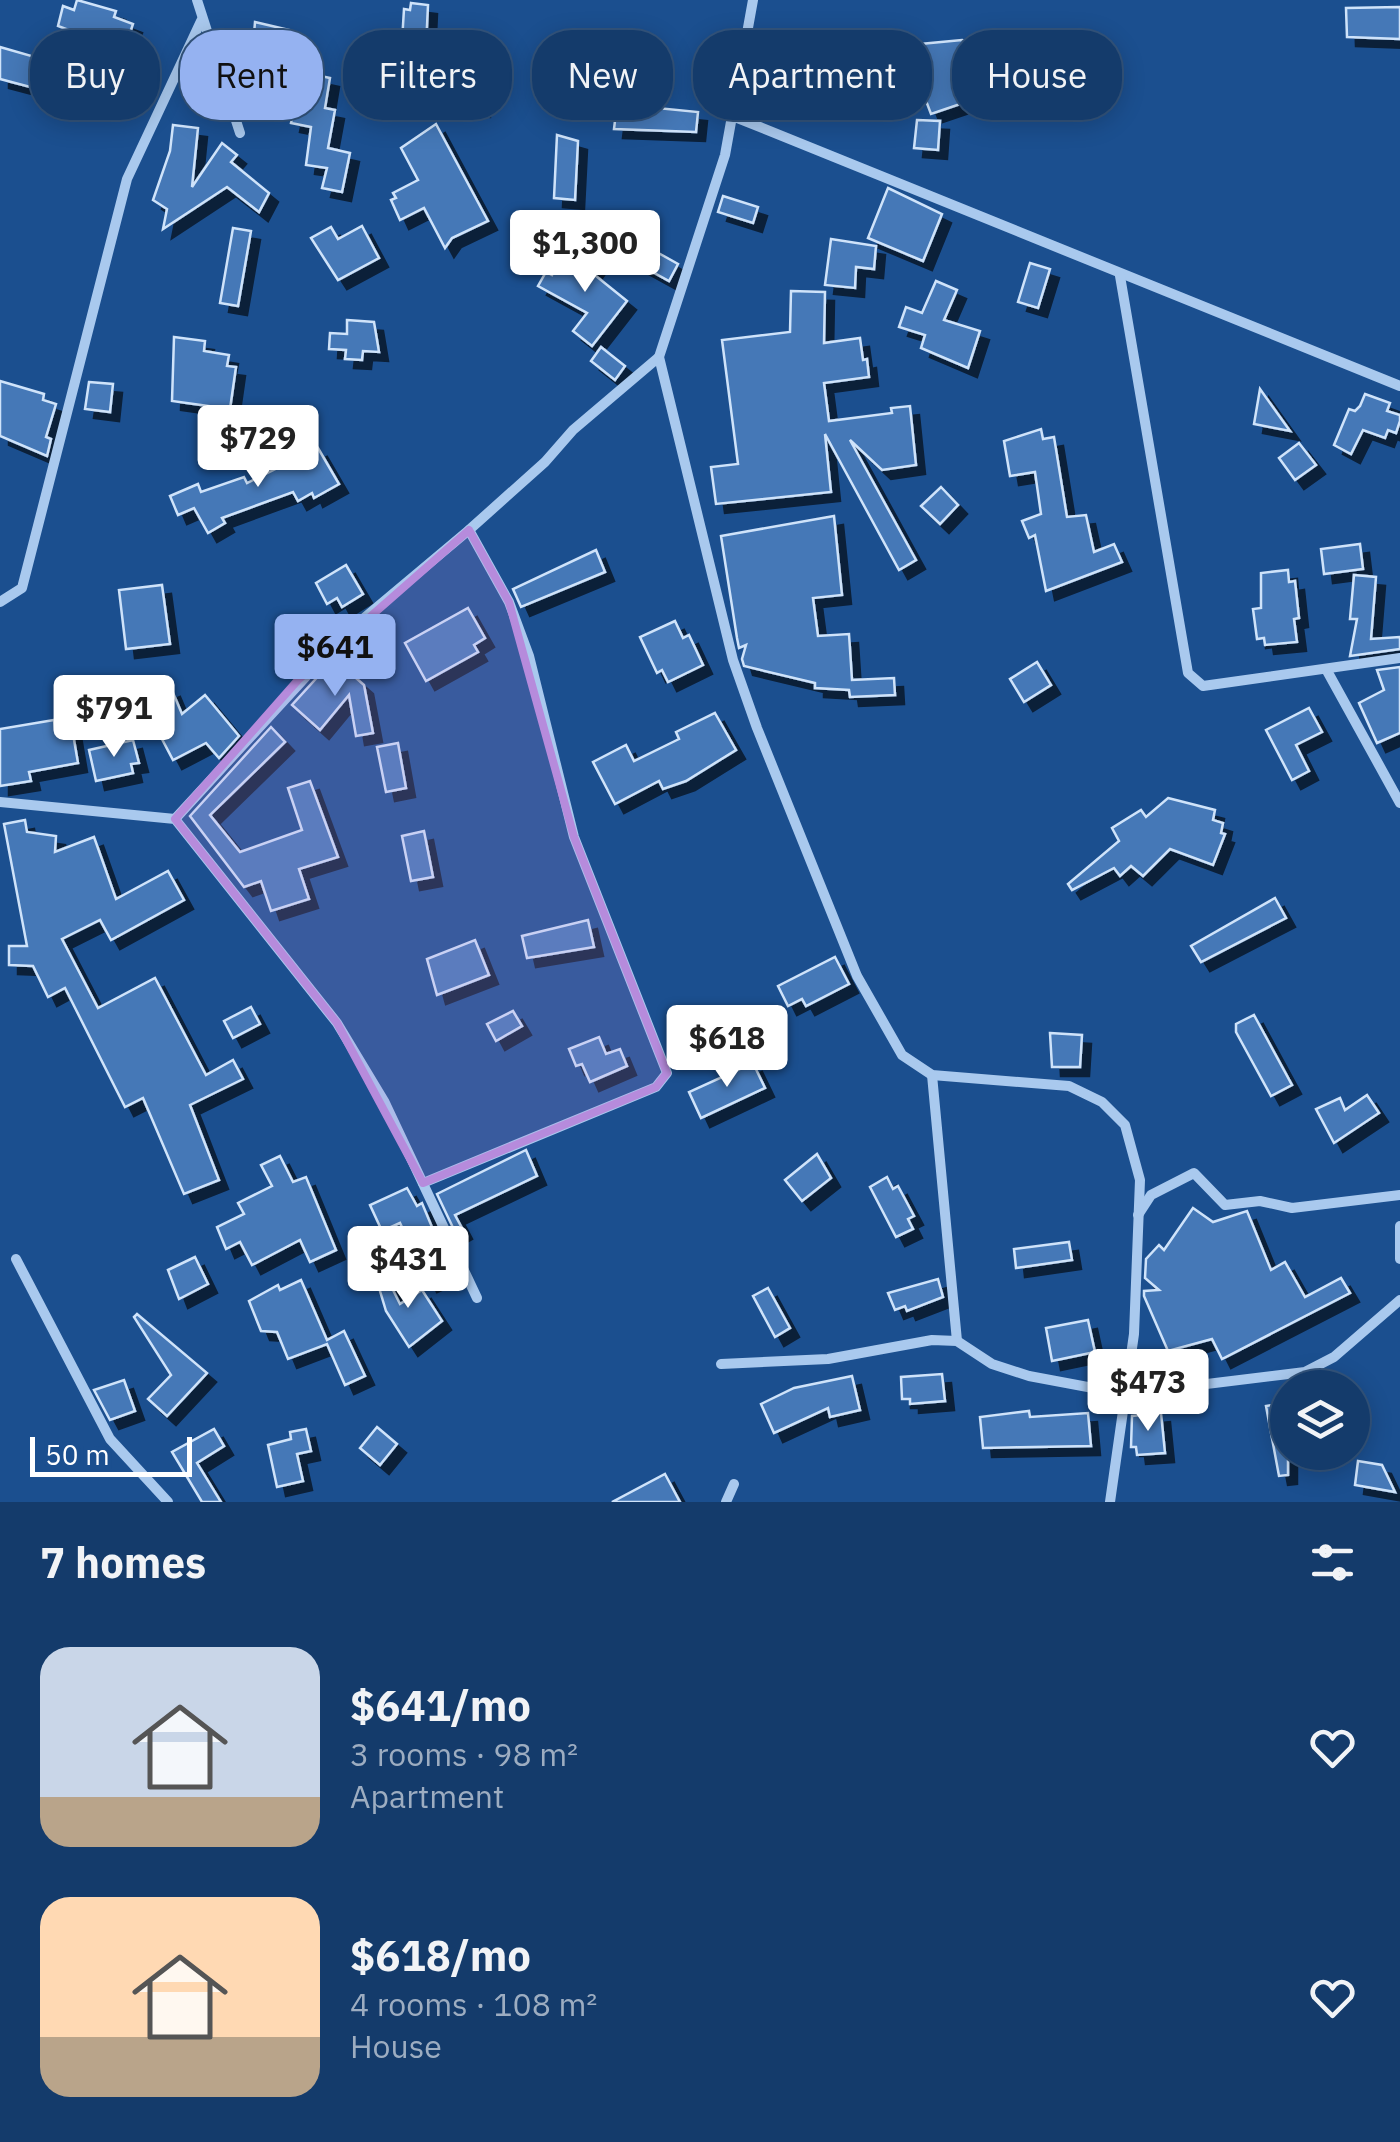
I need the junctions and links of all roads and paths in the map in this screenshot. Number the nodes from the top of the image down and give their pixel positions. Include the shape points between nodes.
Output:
1 (196, 0) edge
2 (753, 0) edge
3 (201, 22) junction
4 (748, 30) edge
5 (733, 120) edge
6 (742, 120) edge
7 (240, 133) dead end
8 (1120, 276) junction
9 (660, 357) junction
10 (1400, 386) edge
11 (469, 530) junction
12 (0, 602) edge
13 (1400, 658) edge
14 (1326, 669) junction
15 (0, 802) edge
16 (1400, 803) edge
17 (175, 819) junction
18 (932, 1074) junction
19 (423, 1183) junction
20 (1400, 1195) edge
21 (1136, 1218) junction
22 (1400, 1226) edge
23 (16, 1259) dead end
24 (1400, 1259) edge
25 (477, 1298) dead end
26 (1400, 1300) edge
27 (957, 1340) junction
28 (721, 1364) dead end
29 (1125, 1394) junction
30 (734, 1484) dead end
31 (168, 1502) edge
32 (726, 1502) edge
33 (1110, 1502) edge

1 - 3 street
2 - 4 street
3 - 7 street
3 - 12 street via 127,179 22,588
5 - 9 street
6 - 8 street
8 - 10 street
8 - 14 street via 1188,673 1203,686
9 - 11 street
9 - 18 street via 733,660 757,728 857,976 902,1055
11 - 17 street via 345,634
11 - 19 street via 509,602 529,656 574,837 667,1073 632,1098
13 - 14 street
14 - 16 street
15 - 17 street
17 - 19 street via 337,1022
18 - 21 street via 1069,1086 1102,1102 1131,1143 1140,1180
18 - 27 street
19 - 25 street
20 - 21 street via 1307,1208 1225,1204 1194,1173 1151,1195
21 - 29 street via 1134,1334
22 - 24 street
23 - 31 street via 110,1439
26 - 29 street via 1334,1357 1305,1372
27 - 28 street via 828,1359
27 - 29 street via 992,1364 1029,1376
29 - 33 street
30 - 32 street

